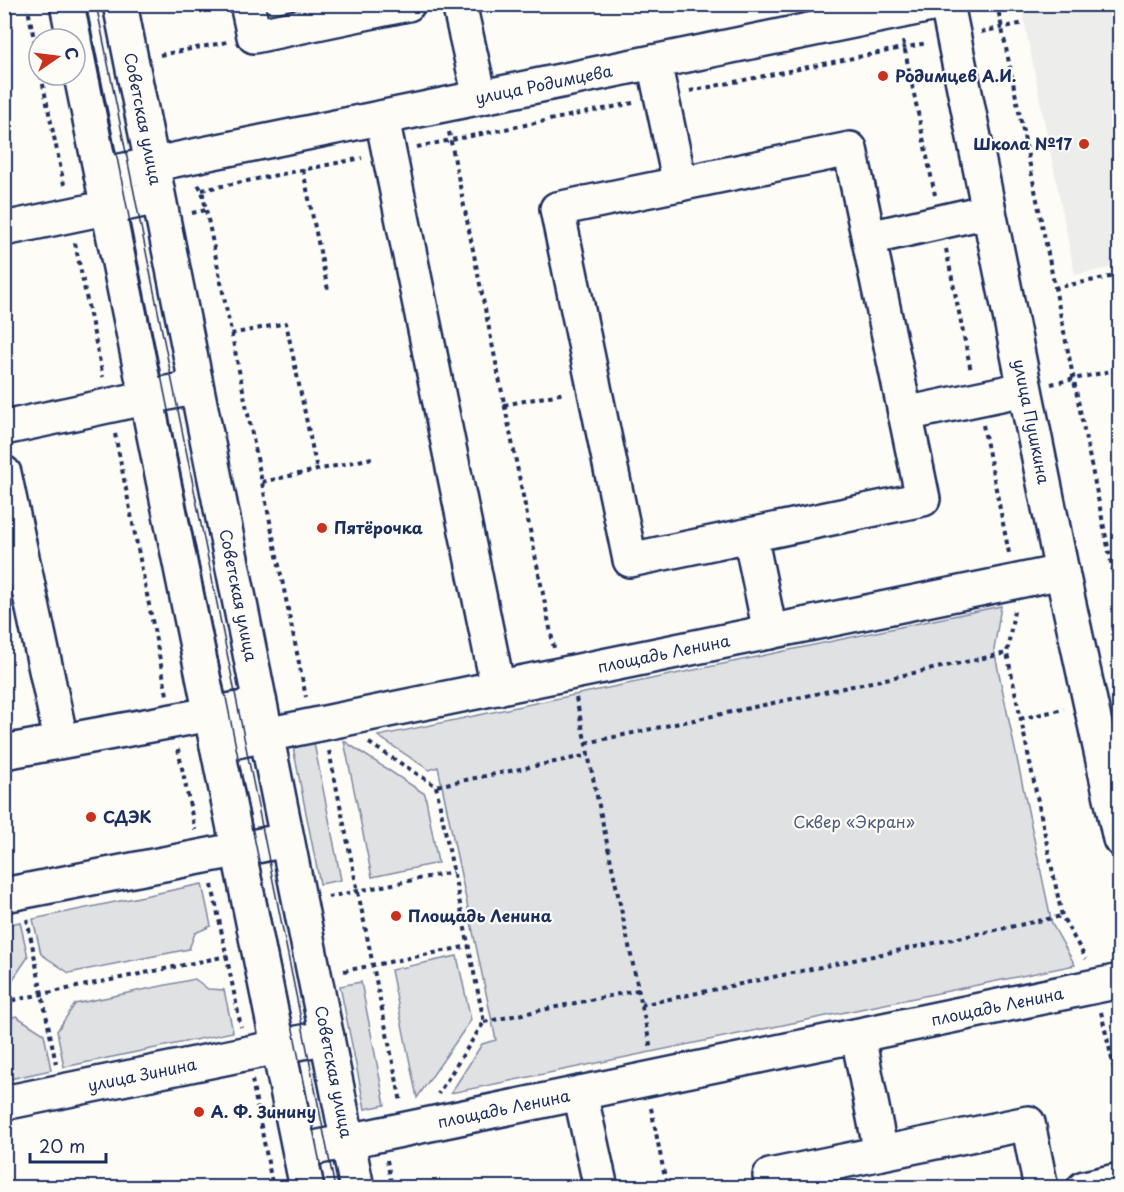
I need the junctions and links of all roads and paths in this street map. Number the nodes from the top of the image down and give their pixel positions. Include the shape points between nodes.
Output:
1 (27, 4) edge
2 (67, 4) edge
3 (120, 4) edge
4 (247, 4) edge
5 (459, 4) edge
6 (936, 4) edge
7 (947, 4) edge
8 (998, 4) edge
9 (387, 7) edge
10 (897, 12) junction
11 (809, 17) edge
12 (1024, 23) dead end
13 (32, 27) edge
14 (72, 27) edge
15 (1002, 27) junction
16 (254, 36) junction
17 (954, 37) junction
18 (905, 47) junction
19 (160, 55) dead end
20 (654, 62) junction
21 (43, 87) edge
22 (83, 87) edge
23 (480, 97) junction
24 (661, 97) junction
25 (443, 105) junction
26 (382, 118) junction
27 (450, 140) junction
28 (388, 152) junction
29 (167, 161) junction
30 (303, 170) junction
31 (101, 175) junction
32 (680, 184) junction
33 (202, 190) junction
34 (158, 197) junction
35 (108, 207) junction
36 (989, 211) junction
37 (70, 215) junction
38 (941, 222) junction
39 (4, 229) edge
40 (869, 238) junction
41 (1119, 275) edge
42 (1054, 288) junction
43 (328, 290) dead end
44 (231, 334) junction
45 (1119, 369) edge
46 (1072, 379) junction
47 (196, 387) junction
48 (594, 387) junction
49 (1024, 389) junction
50 (146, 398) junction
51 (977, 399) junction
52 (504, 405) junction
53 (109, 406) junction
54 (905, 414) junction
55 (4, 428) edge
56 (372, 458) dead end
57 (317, 470) junction
58 (4, 473) edge
59 (262, 482) junction
60 (750, 535) junction
61 (1062, 572) junction
62 (1015, 581) junction
63 (1119, 606) edge
64 (771, 632) junction
65 (1007, 653) junction
66 (559, 675) junction
67 (498, 688) junction
68 (263, 720) junction
69 (173, 723) junction
70 (214, 730) junction
71 (320, 737) junction
72 (363, 739) dead end
73 (61, 740) junction
74 (586, 742) junction
75 (4, 752) edge
76 (589, 754) junction
77 (1112, 773) edge
78 (436, 786) junction
79 (1119, 839) edge
80 (197, 840) dead end
81 (287, 840) junction
82 (238, 850) junction
83 (453, 872) junction
84 (209, 874) dead end
85 (358, 891) junction
86 (15, 904) edge
87 (328, 906) dead end
88 (1062, 916) junction
89 (469, 946) junction
90 (227, 956) junction
91 (340, 962) dead end
92 (373, 965) junction
93 (1108, 984) edge
94 (638, 990) junction
95 (42, 994) junction
96 (4, 1002) edge
97 (642, 1005) junction
98 (484, 1022) junction
99 (858, 1036) junction
100 (327, 1037) junction
101 (279, 1047) junction
102 (246, 1053) junction
103 (57, 1067) dead end
104 (645, 1080) junction
105 (580, 1093) junction
106 (1119, 1094) edge
107 (4, 1102) edge
108 (432, 1102) dead end
109 (403, 1108) dead end
110 (347, 1141) junction
111 (300, 1151) junction
112 (881, 1153) junction
113 (1119, 1180) edge
114 (273, 1188) edge
115 (307, 1188) edge
116 (357, 1188) edge
117 (600, 1188) edge
118 (667, 1188) edge
119 (773, 1188) edge
120 (1041, 1188) edge
121 (1084, 1188) edge

1 - 13 path
2 - 14 street
3 - 29 street, Советская улица
4 - 16 street
5 - 23 street
6 - 10 street, улица Родимцева
7 - 17 street, улица Пушкина
8 - 15 path
9 - 16 street
10 - 11 street, улица Родимцева
10 - 18 path
11 - 20 street, улица Родимцева
12 - 15 path
15 - 17 path
15 - 42 path
16 - 19 path
17 - 18 path
17 - 36 street, улица Пушкина
18 - 24 path
18 - 38 path
20 - 23 street, улица Родимцева
20 - 24 street
21 - 37 path
22 - 31 street
23 - 25 street, улица Родимцева
24 - 27 path
24 - 32 street
25 - 26 street, улица Родимцева
25 - 27 path
26 - 28 street
26 - 29 street, улица Родимцева
27 - 28 path
27 - 52 path
28 - 30 path
28 - 67 street
29 - 31 street, улица Родимцева
29 - 33 path
29 - 34 street, Советская улица
30 - 33 path
30 - 43 path
31 - 35 street
32 - 40 street via 850,149
32 - 48 street via 557,209
33 - 44 path
34 - 35 street
34 - 47 street, Советская улица
35 - 37 street
35 - 50 street
36 - 38 street
36 - 49 street, улица Пушкина
37 - 39 street
37 - 53 path
38 - 40 street
38 - 51 path
40 - 54 street
41 - 42 path
42 - 46 path
44 - 57 path via 286,323
44 - 59 path
45 - 46 path
46 - 49 path
46 - 63 path
47 - 50 street
47 - 68 street, Советская улица
48 - 52 path
48 - 60 street via 630,560
49 - 51 street
49 - 61 street, улица Пушкина
50 - 53 street
50 - 70 street
51 - 54 street
51 - 62 path
52 - 66 path
53 - 55 street
53 - 69 path
54 - 60 street via 923,499
56 - 57 path
57 - 59 path
58 - 73 street
59 - 71 path
60 - 64 street
61 - 62 street, площадь Ленина
61 - 77 street, улица Пушкина
62 - 64 street, площадь Ленина
62 - 65 path via 1017,594
64 - 66 street, площадь Ленина
65 - 74 path
65 - 88 path
66 - 67 street, площадь Ленина
66 - 74 path via 574,686
67 - 71 street, площадь Ленина
68 - 70 street, площадь Ленина
68 - 71 street, площадь Ленина
68 - 81 street, Советская улица
69 - 70 street, площадь Ленина
69 - 73 street, площадь Ленина
69 - 80 path
70 - 82 street
71 - 85 path
72 - 78 path
73 - 75 street, площадь Ленина
74 - 76 path
76 - 78 path
76 - 94 path
77 - 79 street, улица Пушкина
78 - 83 path
81 - 82 street
81 - 100 street, Советская улица
82 - 86 street
82 - 101 street
83 - 85 path
83 - 89 path
84 - 90 path
85 - 87 path via 326,897
85 - 92 path
86 - 95 path
88 - 93 path via 1092,970
88 - 97 path
89 - 92 path
89 - 98 path
90 - 95 path
90 - 102 path
91 - 92 path via 342,972
92 - 109 path
93 - 99 street, площадь Ленина
93 - 106 path
94 - 97 path
94 - 98 path
95 - 96 path
95 - 103 path
97 - 104 path via 653,1059
98 - 108 path
99 - 104 street, площадь Ленина
99 - 112 street
100 - 101 street, улица Зинина
100 - 110 street, Советская улица
101 - 102 street, улица Зинина
101 - 111 street
102 - 107 street, улица Зинина
102 - 114 path
104 - 105 street, площадь Ленина
104 - 118 path
105 - 110 street, площадь Ленина
105 - 117 street
110 - 111 street, площадь Ленина
110 - 116 street, Советская улица
111 - 115 street
112 - 119 street via 770,1176
112 - 120 street via 1028,1123
113 - 121 street

